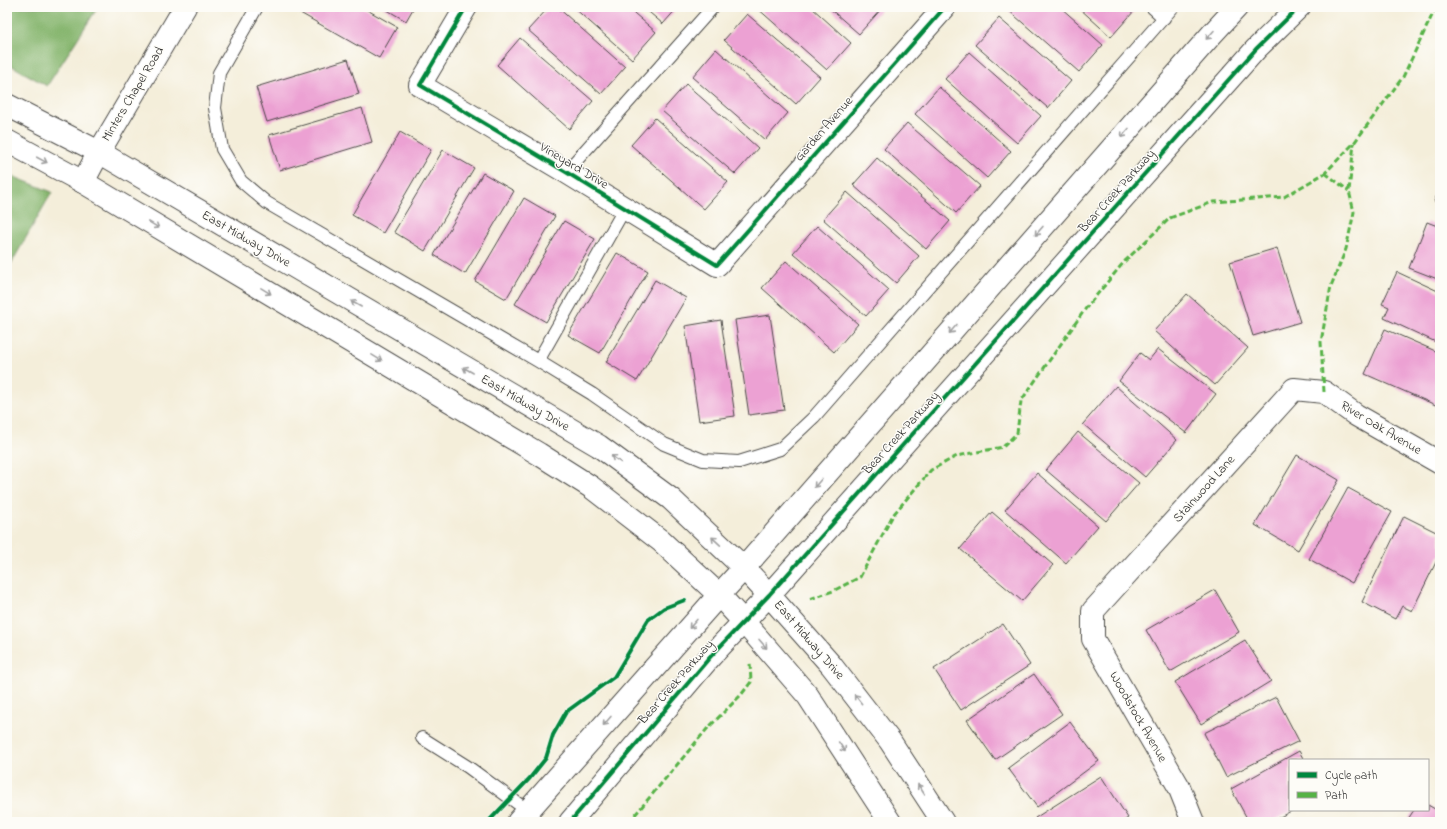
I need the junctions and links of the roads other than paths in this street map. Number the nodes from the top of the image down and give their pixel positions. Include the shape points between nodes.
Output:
1 (185, 7) edge
2 (258, 7) edge
3 (466, 7) edge
4 (713, 7) edge
5 (945, 7) edge
6 (1152, 7) edge
7 (1173, 7) edge
8 (1237, 7) edge
9 (1299, 7) edge
10 (1164, 18) junction
11 (7, 105) edge
12 (7, 142) edge
13 (99, 152) junction
14 (566, 172) junction
15 (83, 182) junction
16 (625, 208) junction
17 (717, 265) joint
18 (538, 361) junction
19 (1324, 392) joint
20 (1440, 463) edge
21 (744, 568) junction
22 (718, 595) junction
23 (769, 595) junction
24 (1093, 611) joint
25 (743, 621) junction
26 (422, 738) dead end
27 (523, 816) edge
28 (570, 822) edge
29 (890, 822) edge
30 (943, 822) edge
31 (1193, 822) edge

1 - 13 street, Minters Chapel Road
2 - 18 lane via 219,73 215,108 222,149 241,181 268,203
3 - 14 street, Vineyard Drive via 420,85
4 - 14 lane
5 - 17 street, Garden Avenue
6 - 10 lane
7 - 10 lane
8 -> 21 street, Bear Creek Parkway
9 - 23 street, Bear Creek Parkway via 1256,49
10 - 18 lane via 814,417 780,449 738,462 703,460 664,444 592,394
11 - 13 street, East Midway Drive
12 -> 15 street
13 - 15 street, Minters Chapel Road
21 -> 13 street, East Midway Drive via 671,499 599,446
14 - 16 street, Vineyard Drive
15 -> 22 street via 591,487 662,541
16 - 17 street, Vineyard Drive
16 - 18 lane
19 - 20 street, River Oak Avenue via 1356,415
19 - 24 street, Stainwood Lane via 1294,389
21 - 22 street, Bear Creek Parkway
21 - 23 street, East Midway Drive
22 - 25 street
22 -> 27 street, Bear Creek Parkway
23 - 25 street, Bear Creek Parkway
30 -> 23 street, East Midway Drive via 890,741 831,665
24 - 31 street, Woodstock Avenue via 1093,639 1179,787
25 - 28 street, Bear Creek Parkway
25 -> 29 street via 808,696
26 - 27 lane via 468,767

